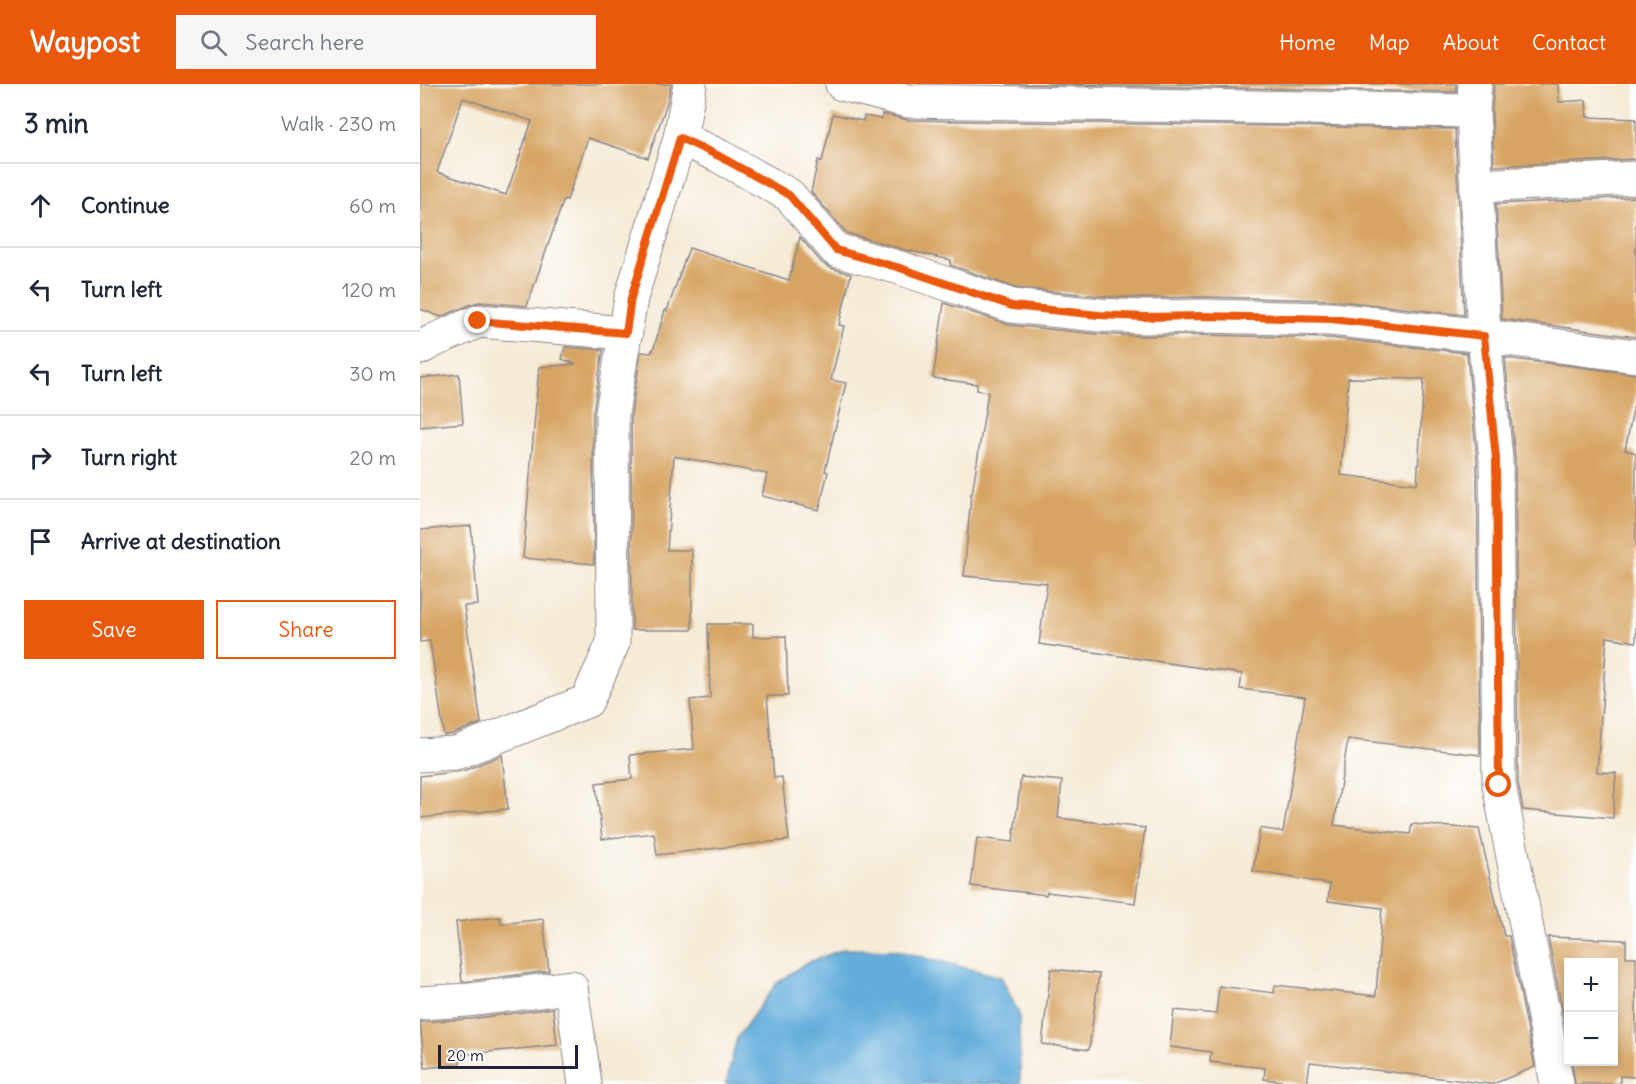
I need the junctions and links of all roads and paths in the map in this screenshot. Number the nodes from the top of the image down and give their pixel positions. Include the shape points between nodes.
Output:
1 (690, 84) edge
2 (842, 84) edge
3 (1474, 97) edge
4 (680, 138) junction
5 (1636, 178) edge
6 (1477, 186) junction
7 (626, 333) junction
8 (1484, 336) junction
9 (420, 348) edge
10 (1636, 356) edge
11 (420, 755) edge
12 (420, 1003) edge
13 (585, 1084) edge
14 (1557, 1084) edge

1 - 4 street
2 - 3 street via 908,101
3 - 6 street
4 - 7 street via 631,298
4 - 8 street via 789,195 836,250 1012,306 1144,317 1331,319
5 - 6 street
6 - 8 street
7 - 9 street via 478,321
7 - 11 street via 612,413 613,643 587,701 456,753
8 - 10 street
8 - 14 street via 1496,459 1499,785
12 - 13 street via 571,987

